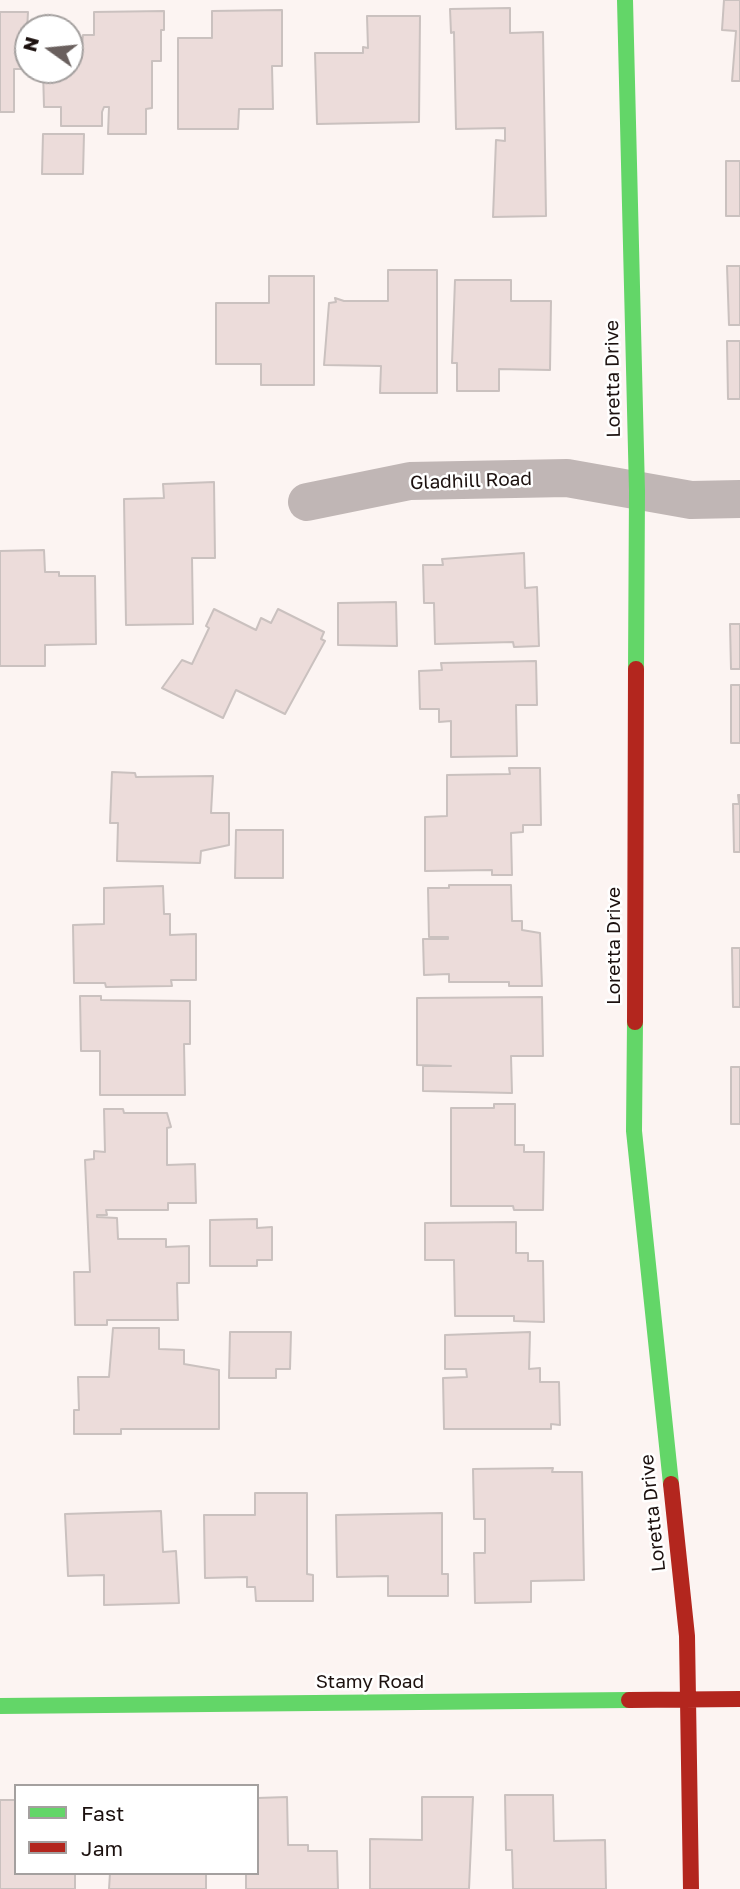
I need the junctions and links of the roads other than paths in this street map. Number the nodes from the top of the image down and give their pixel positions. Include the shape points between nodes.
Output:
1 (625, 0) edge
2 (637, 491) junction
3 (740, 499) edge
4 (307, 502) dead end
5 (740, 1699) edge
6 (690, 1700) junction
7 (0, 1706) edge
8 (691, 1889) edge

1 - 2 street, Loretta Drive
2 - 3 street, Gladhill Road via 691,500
2 - 4 street, Gladhill Road via 567,478 410,481
2 - 6 street, Loretta Drive via 634,1130
5 - 6 street, Stamy Road
6 - 7 street, Stamy Road
6 - 8 street, Loretta Drive

